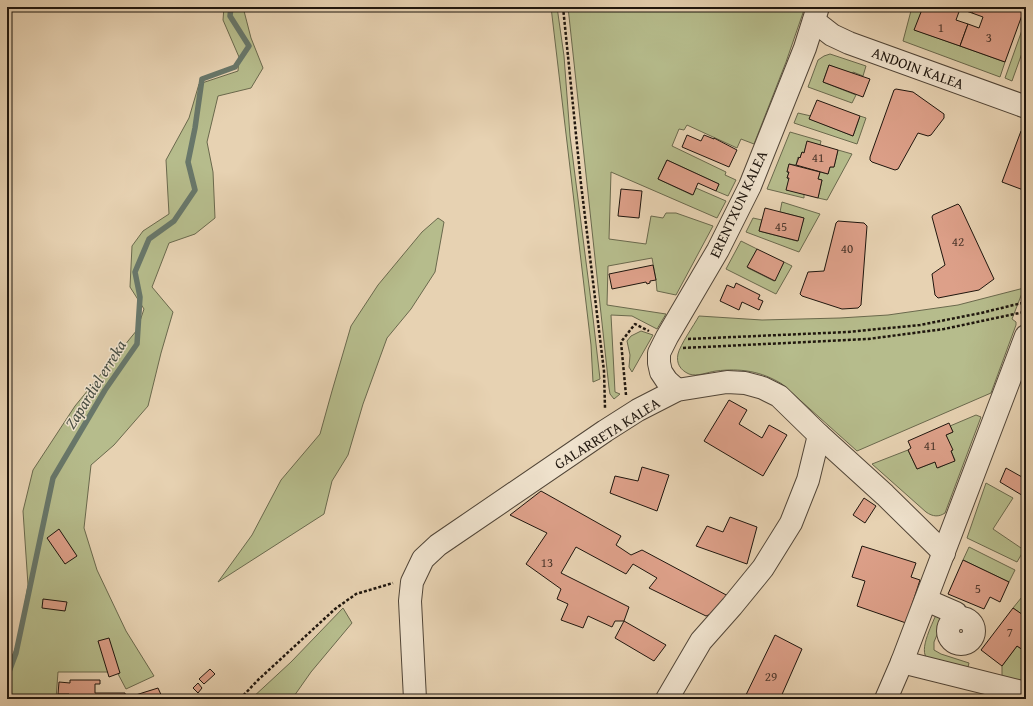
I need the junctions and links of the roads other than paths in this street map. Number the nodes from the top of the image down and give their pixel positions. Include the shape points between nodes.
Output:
1 (816, 14) edge
2 (1026, 107) edge
3 (1026, 336) edge
4 (677, 390) junction
5 (819, 435) junction
6 (944, 553) junction
7 (926, 600) junction
8 (958, 618) dead end
9 (902, 662) junction
10 (1026, 693) edge
11 (415, 699) edge
12 (667, 699) edge
13 (886, 699) edge

1 - 2 street, ANDOIN KALEA via 832,36 849,44
1 - 4 street, ERENTXUN KALEA via 750,186 718,250 659,353 659,363 664,376
3 - 6 street
4 - 5 street, GALARRETA KALEA via 727,382 763,388 779,396
4 - 11 street, GALARRETA KALEA via 605,431 438,545 423,558 412,582 410,601
5 - 6 street, GALARRETA KALEA
5 - 12 street via 808,480 791,523 763,568 701,641
6 - 7 street
7 - 8 street via 956,612
7 - 9 street
9 - 10 street
9 - 13 street

